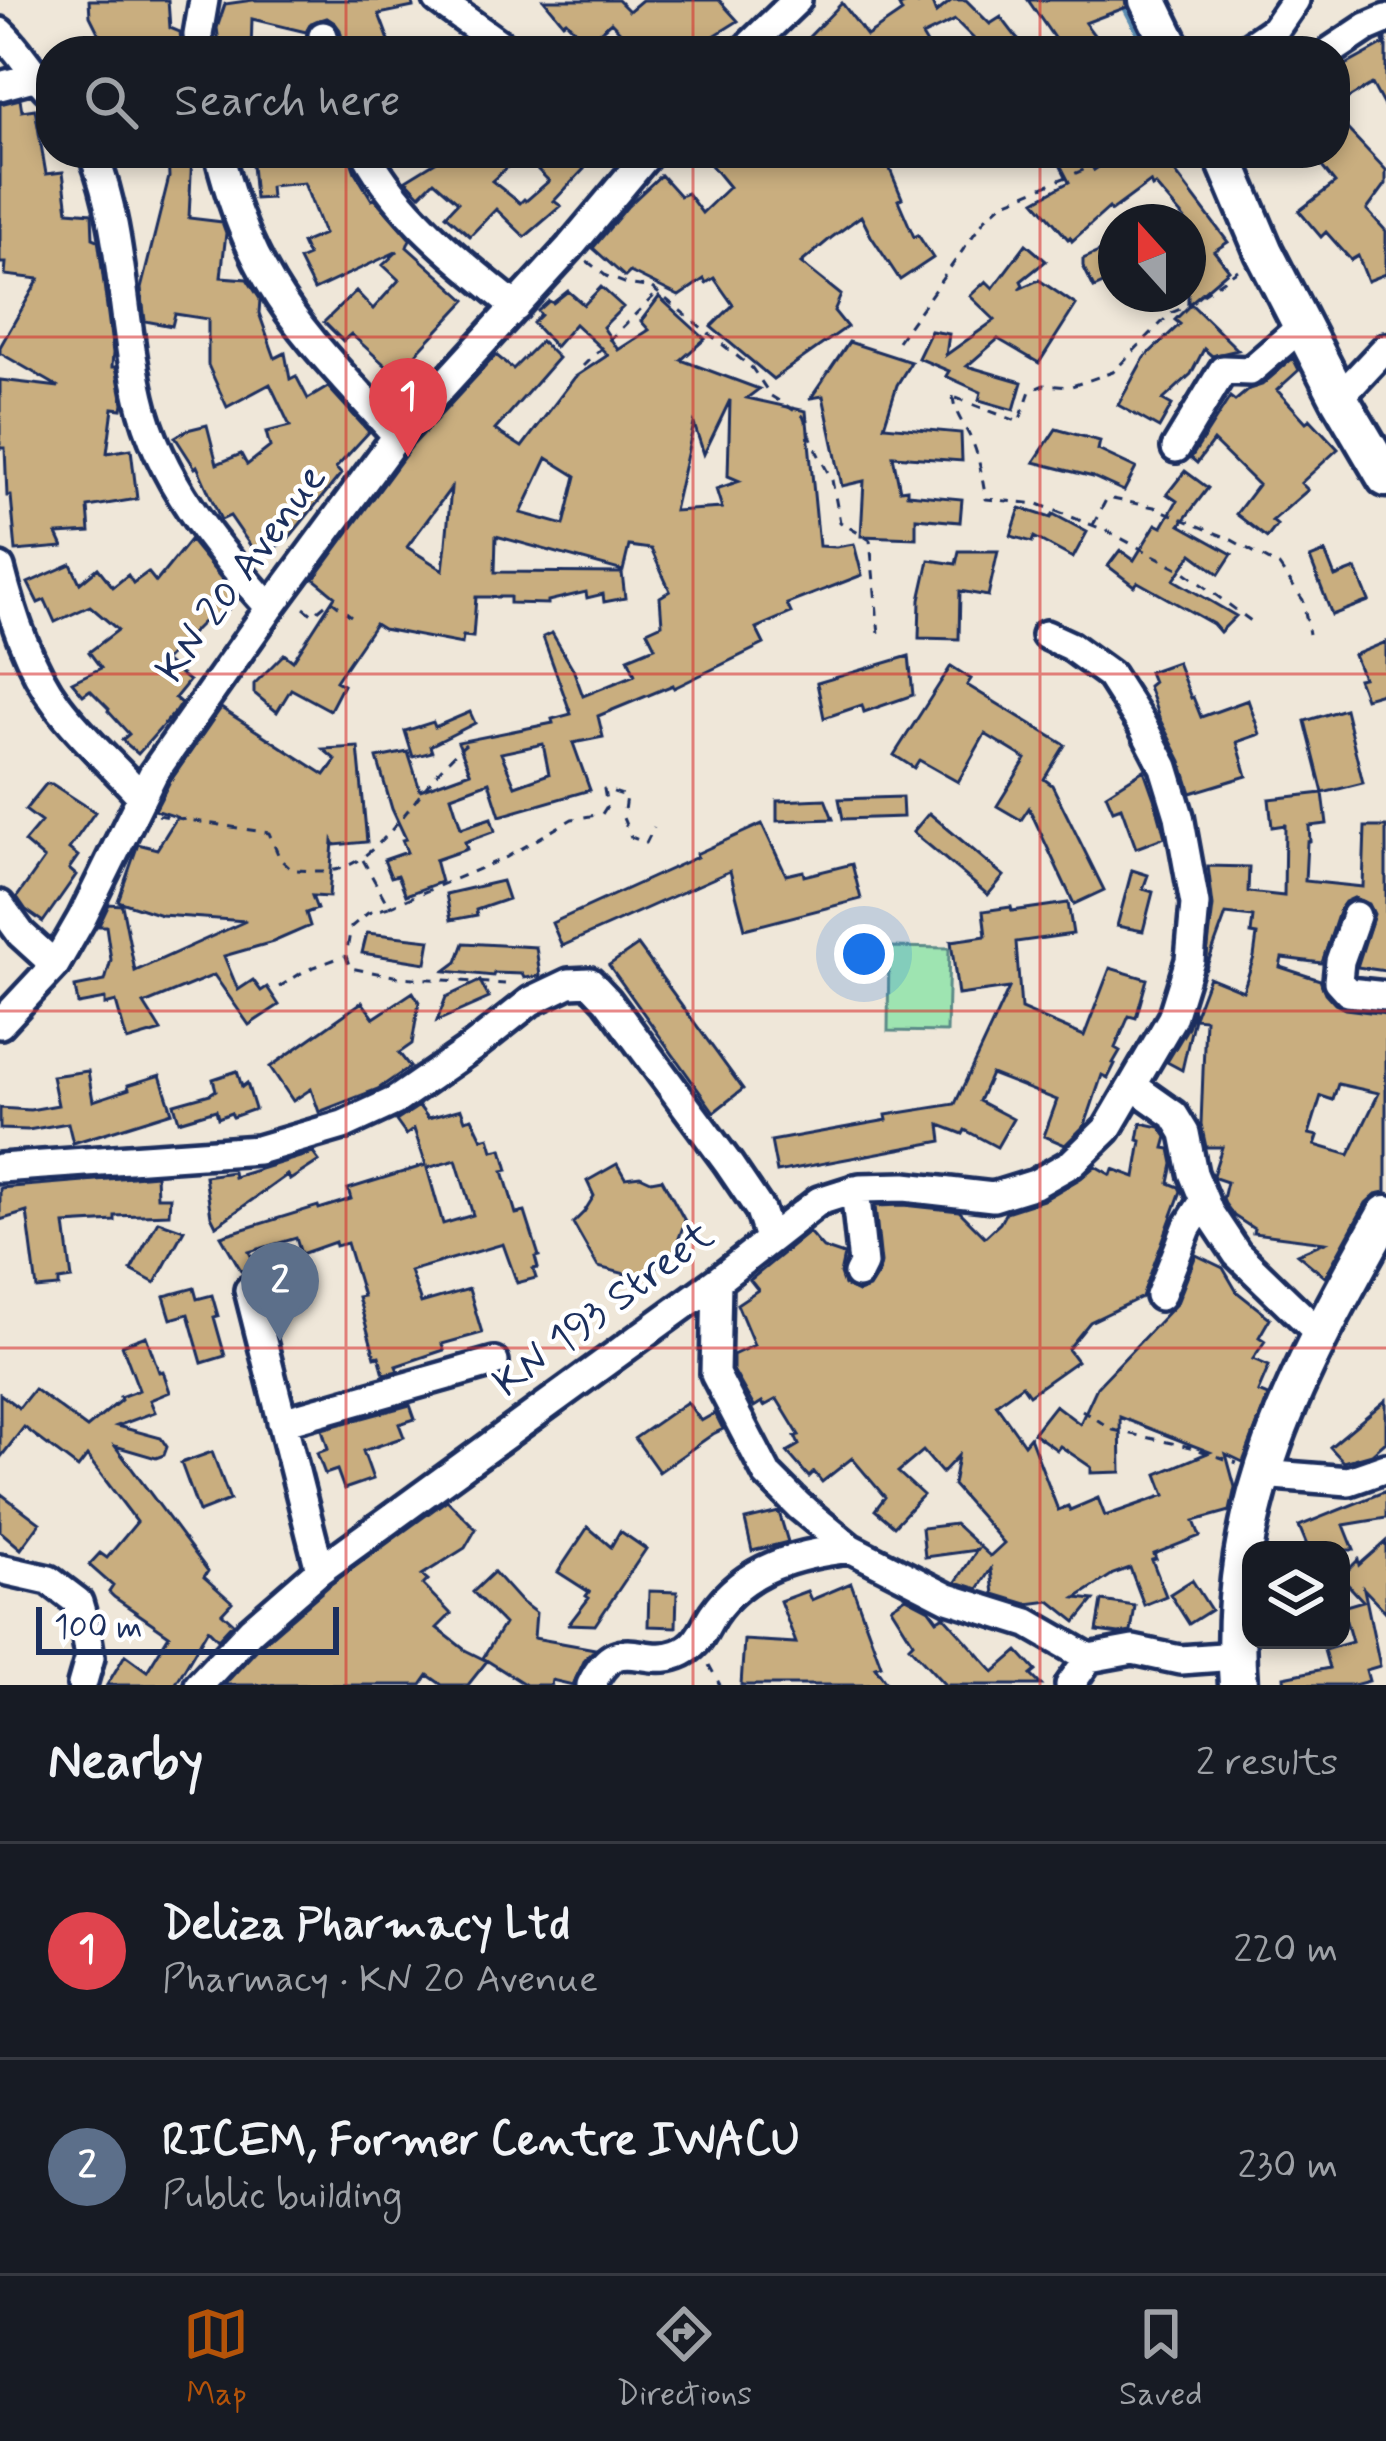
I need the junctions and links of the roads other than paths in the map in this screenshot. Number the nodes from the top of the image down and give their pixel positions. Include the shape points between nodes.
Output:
1 (204, 0) edge
2 (438, 0) edge
3 (1148, 0) edge
4 (1295, 0) edge
5 (794, 1) edge
6 (1386, 19) edge
7 (0, 32) edge
8 (198, 36) edge
9 (488, 36) edge
10 (759, 36) edge
11 (1166, 36) edge
12 (1265, 36) edge
13 (1350, 38) edge
14 (36, 70) edge
15 (36, 81) edge
16 (0, 86) edge
17 (98, 168) edge
18 (224, 168) edge
19 (376, 168) edge
20 (636, 168) edge
21 (1228, 168) edge
22 (516, 307) junction
23 (1302, 326) junction
24 (1386, 348) edge
25 (1339, 398) junction
26 (397, 436) junction
27 (1176, 448) dead end
28 (1385, 471) edge
29 (0, 568) edge
30 (276, 601) junction
31 (1046, 635) dead end
32 (137, 805) junction
33 (0, 905) edge
34 (1356, 916) dead end
35 (55, 965) junction
36 (1386, 997) edge
37 (0, 1024) edge
38 (1133, 1086) junction
39 (0, 1168) edge
40 (855, 1189) junction
41 (1204, 1201) junction
42 (1386, 1214) edge
43 (770, 1238) junction
44 (858, 1274) dead end
45 (717, 1281) junction
46 (249, 1290) dead end
47 (1160, 1295) dead end
48 (1319, 1333) junction
49 (494, 1362) dead end
50 (282, 1422) junction
51 (1386, 1468) edge
52 (1261, 1474) junction
53 (850, 1548) junction
54 (0, 1569) edge
55 (320, 1570) junction
56 (1089, 1658) junction
57 (1237, 1671) edge
58 (82, 1685) edge
59 (199, 1685) edge
60 (592, 1685) edge
61 (1070, 1685) edge

1 - 8 street
2 - 9 street
3 - 11 main road
4 - 12 street
5 - 10 street
6 - 13 street
7 - 14 street
15 - 16 street
17 - 30 street via 156,450 240,575
18 - 26 street via 272,285
19 - 22 street via 454,258
20 - 22 street, KN 20 Avenue
21 - 23 main road
22 - 26 street, KN 20 Avenue
23 - 25 main road
23 - 27 street via 1250,371 1223,370
24 - 25 street
25 - 28 main road
26 - 30 street, KN 20 Avenue
29 - 32 street via 36,668
30 - 32 street, KN 20 Avenue
31 - 38 street via 1110,675 1164,767 1179,816 1195,904 1190,960 1172,1018
32 - 35 street, KN 20 Avenue
33 - 35 street
34 - 36 street via 1338,981 1348,992
35 - 37 street, KN 20 Avenue
38 - 40 street via 1107,1129 1035,1184 993,1198
38 - 41 street via 1185,1132
39 - 43 street, KN 193 Street via 258,1150 344,1125 395,1101 531,1000 590,982 728,1163
40 - 43 street via 819,1201
40 - 44 street
41 - 47 street
41 - 48 street via 1237,1254
42 - 48 main road
43 - 45 street, KN 193 Street
45 - 53 street via 715,1374 767,1474
45 - 55 street, KN 193 Street
46 - 50 street
48 - 52 main road
49 - 50 street
50 - 55 street
51 - 52 street via 1349,1481
52 - 57 main road via 1246,1526
53 - 56 street via 948,1598 1028,1623
53 - 60 street via 770,1566 735,1587 698,1642 674,1656 623,1653 604,1662
54 - 58 street via 50,1580 78,1602 89,1657
55 - 59 street, KN 193 Street
56 - 57 street via 1133,1650
56 - 61 street

